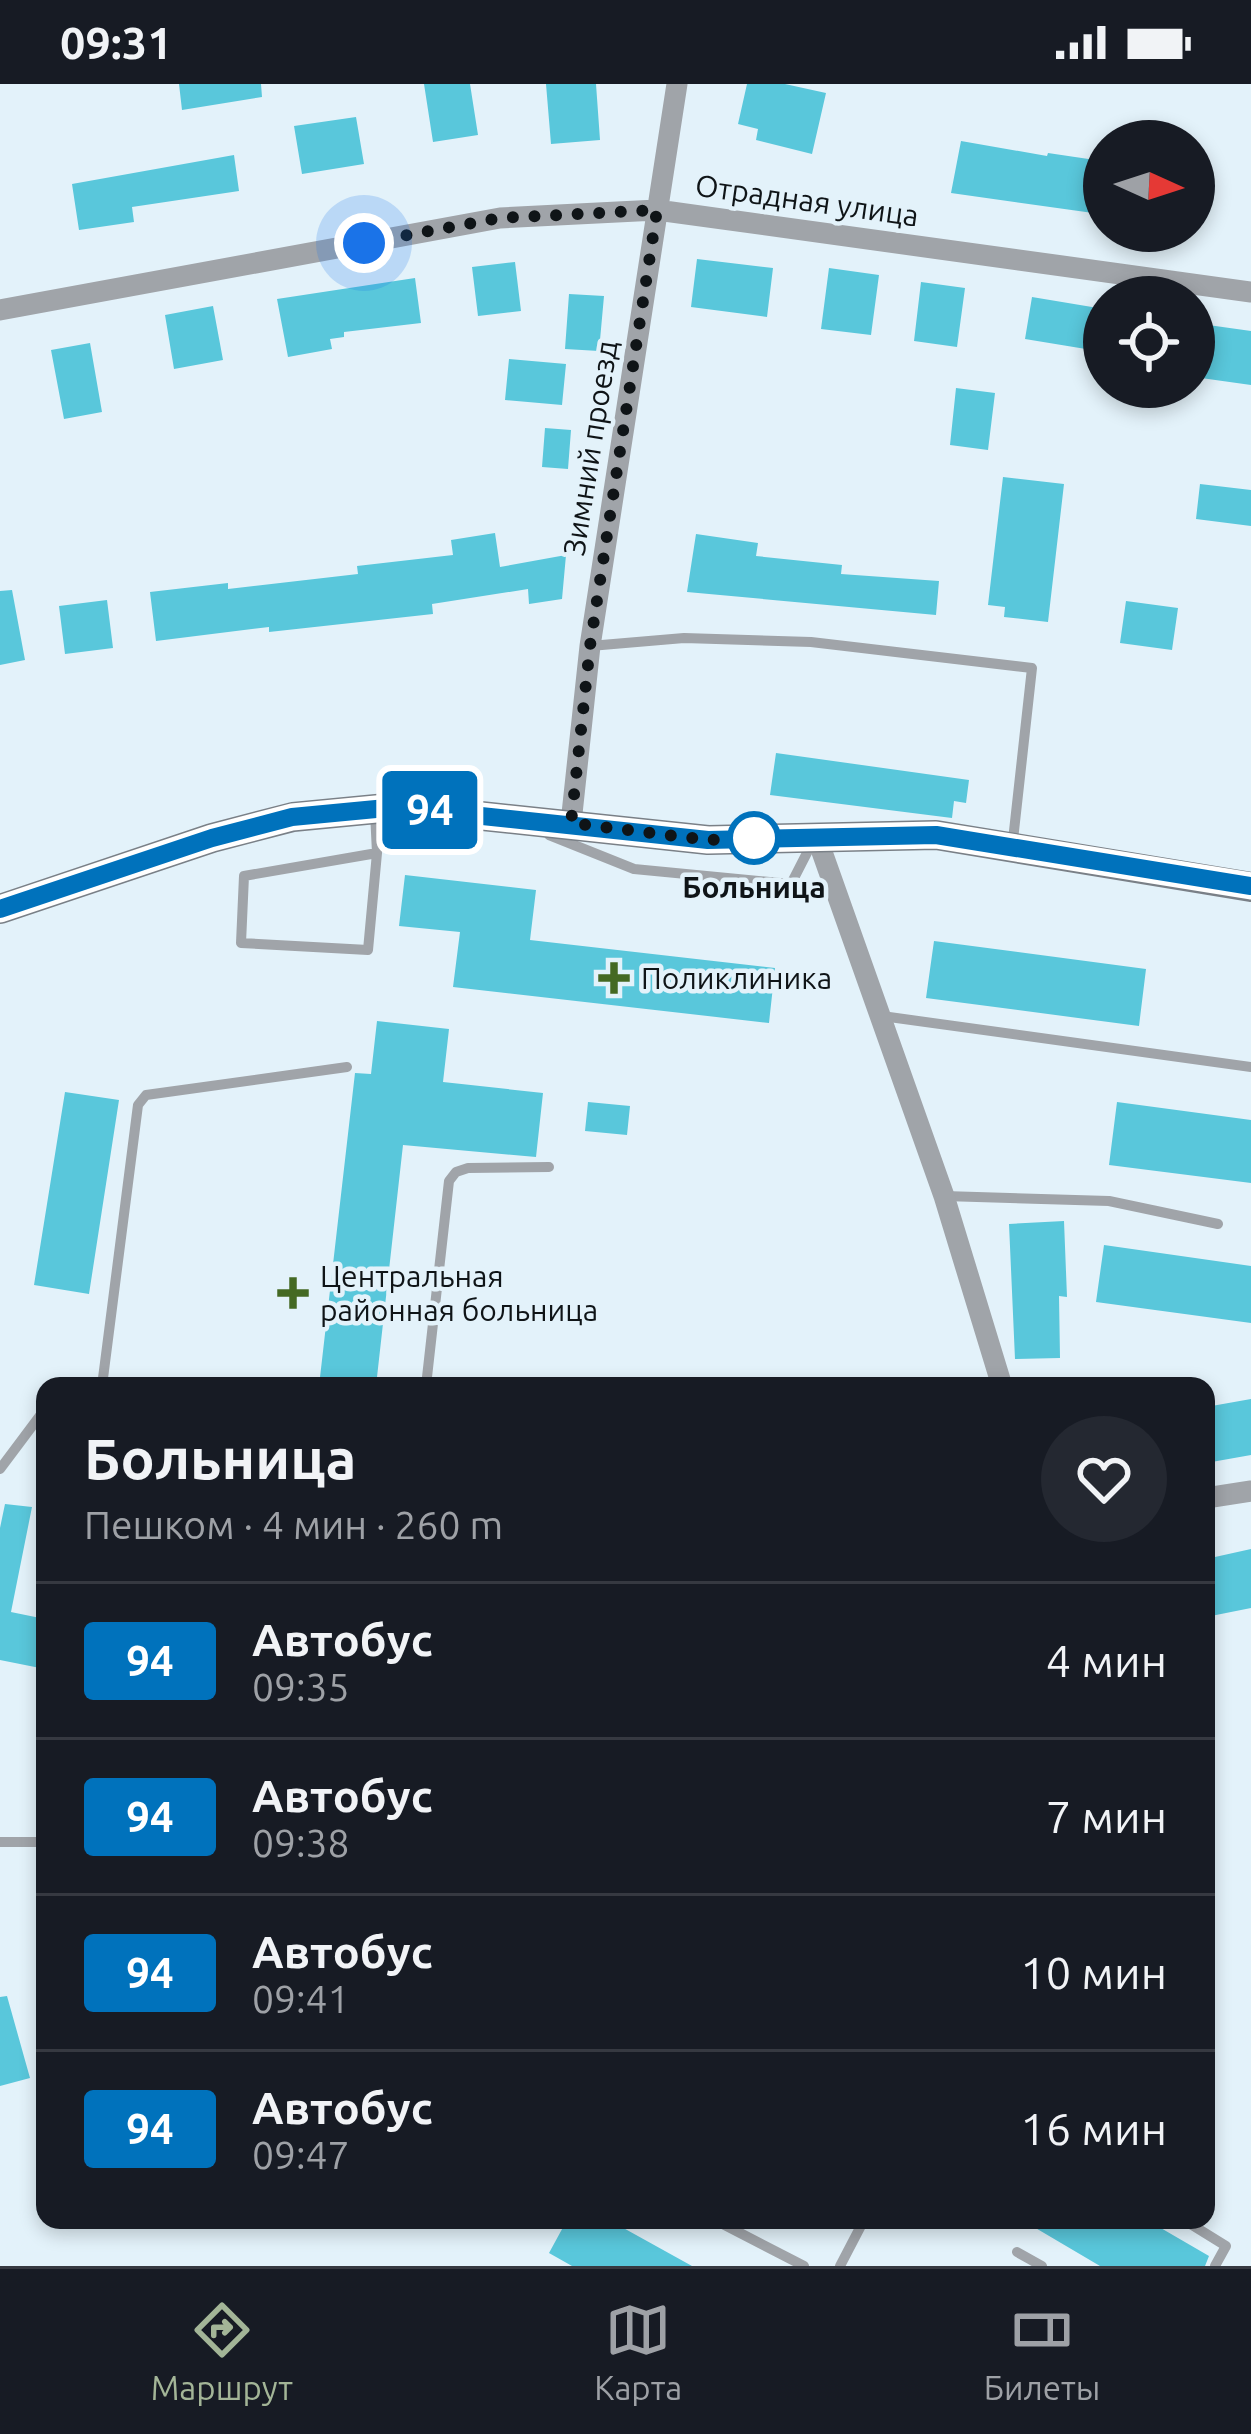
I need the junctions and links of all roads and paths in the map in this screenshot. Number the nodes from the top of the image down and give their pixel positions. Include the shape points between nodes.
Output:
1 (677, 84) edge
2 (657, 210) junction
3 (1251, 292) edge
4 (0, 310) edge
5 (590, 646) junction
6 (375, 808) junction
7 (513, 820) junction
8 (571, 823) junction
9 (816, 836) junction
10 (1013, 840) dead end
11 (377, 853) junction
12 (1251, 886) edge
13 (0, 909) edge
14 (882, 1016) junction
15 (347, 1066) dead end
16 (1251, 1067) edge
17 (549, 1167) dead end
18 (944, 1196) junction
19 (1218, 1224) dead end
20 (103, 1377) edge
21 (427, 1377) edge
22 (999, 1377) edge
23 (36, 1421) edge
24 (0, 1469) edge
25 (1251, 1491) edge
26 (1215, 1497) edge
27 (36, 1841) edge
28 (0, 1842) edge
29 (733, 2229) edge
30 (859, 2229) edge
31 (1199, 2229) edge
32 (1017, 2252) dead end
33 (804, 2266) edge
34 (840, 2266) edge
35 (1042, 2266) edge
36 (1214, 2266) edge

1 - 2 street, Зимний проезд
2 - 3 street, Отрадная улица
2 - 4 street, Отрадная улица via 500,218
2 - 5 street, Зимний проезд
5 - 8 street, Зимний проезд
5 - 10 lane via 684,638 811,642 1032,668
6 - 7 street
6 - 11 lane
6 - 13 street via 292,817 212,838
7 - 8 street
7 - 9 lane via 634,868 791,884
8 - 9 street via 708,840
9 - 12 street via 936,835
9 - 14 street
11 - 11 lane via 368,950 241,943 244,876
14 - 16 lane
14 - 18 street
15 - 20 lane via 146,1095 138,1105
17 - 21 lane via 468,1168 449,1181
18 - 19 lane via 1109,1201
18 - 22 street
23 - 24 lane
25 - 26 street
27 - 28 lane
29 - 33 lane
30 - 34 lane
31 - 36 lane via 1226,2246
32 - 35 lane

